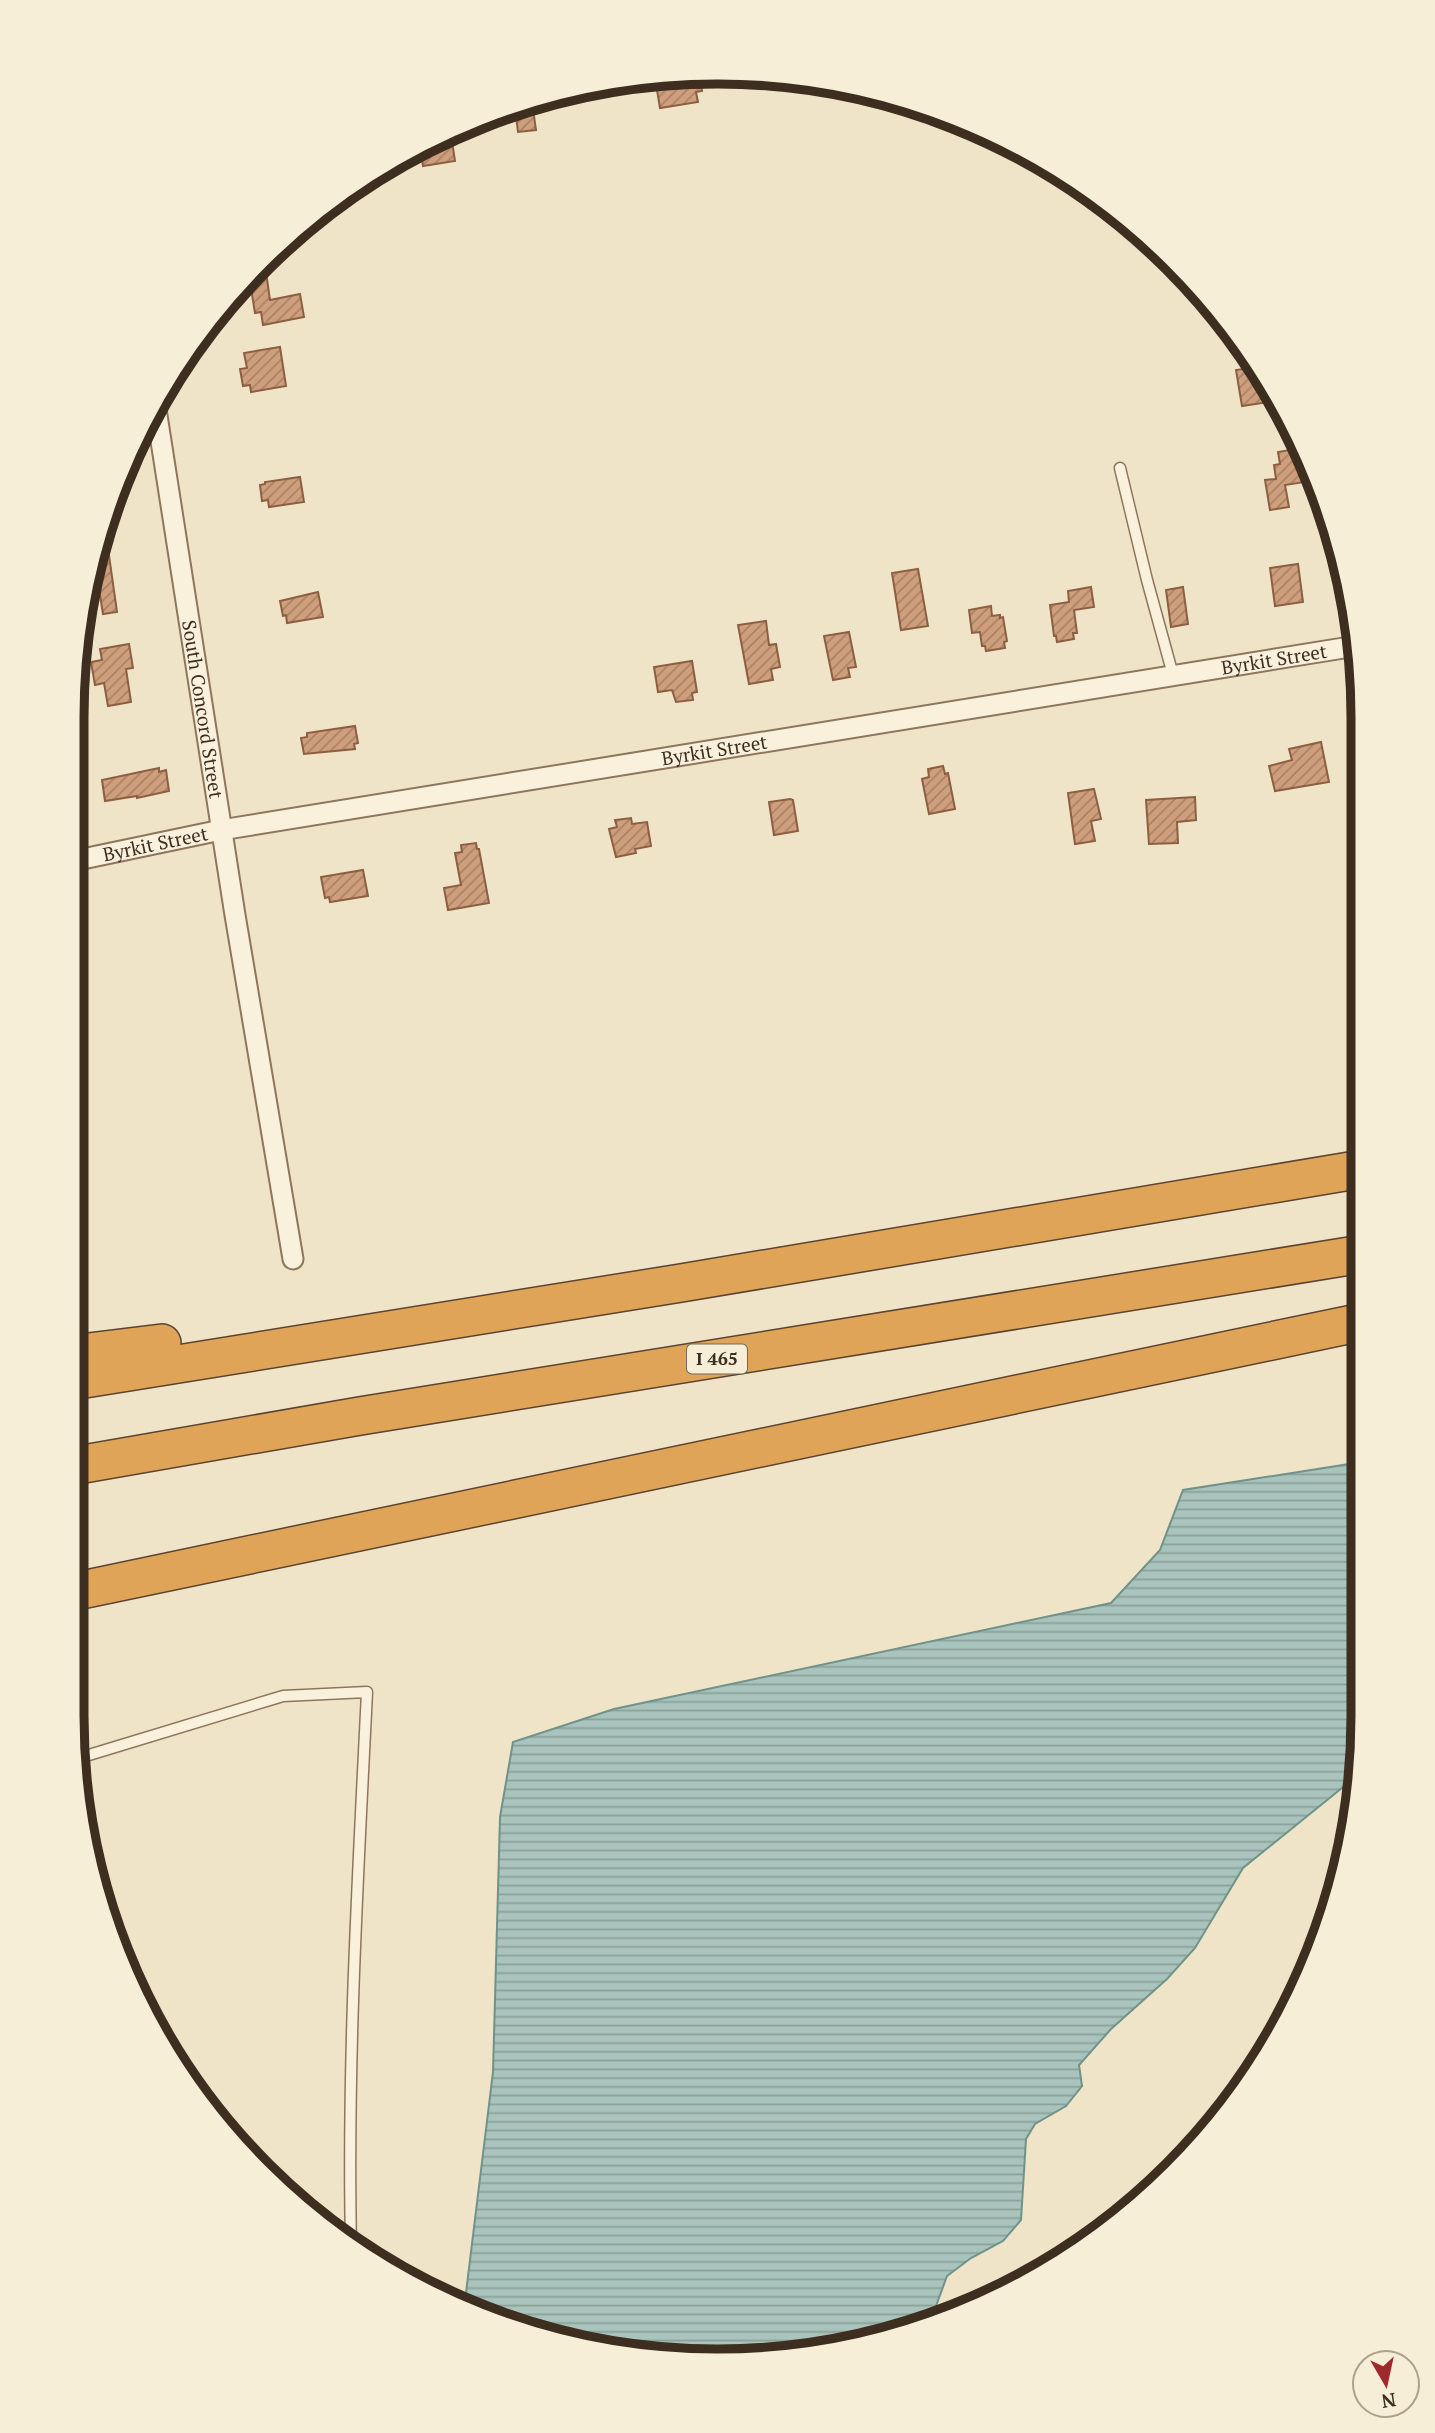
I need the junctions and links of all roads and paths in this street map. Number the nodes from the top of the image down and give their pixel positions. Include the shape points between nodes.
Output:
1 (158, 421) edge
2 (1120, 468) dead end
3 (1347, 647) edge
4 (1173, 675) junction
5 (221, 830) junction
6 (84, 859) edge
7 (1351, 1171) edge
8 (1351, 1256) edge
9 (293, 1259) dead end
10 (681, 1283) junction
11 (1351, 1324) edge
12 (84, 1352) edge
13 (84, 1379) edge
14 (219, 1440) junction
15 (84, 1464) edge
16 (84, 1472) edge
17 (84, 1589) edge
18 (85, 1756) edge
19 (351, 2231) edge

1 - 5 street, South Concord Street
2 - 4 lane
3 - 4 street, Byrkit Street
4 - 5 street, Byrkit Street
5 - 6 street, Byrkit Street
5 - 9 street, South Concord Street
7 - 10 highway
8 - 14 highway, I 465
10 - 12 highway
10 - 13 highway
11 - 17 highway
14 - 15 highway, I 465
14 - 16 highway
18 - 19 lane via 283,1696 367,1692 355,1941

